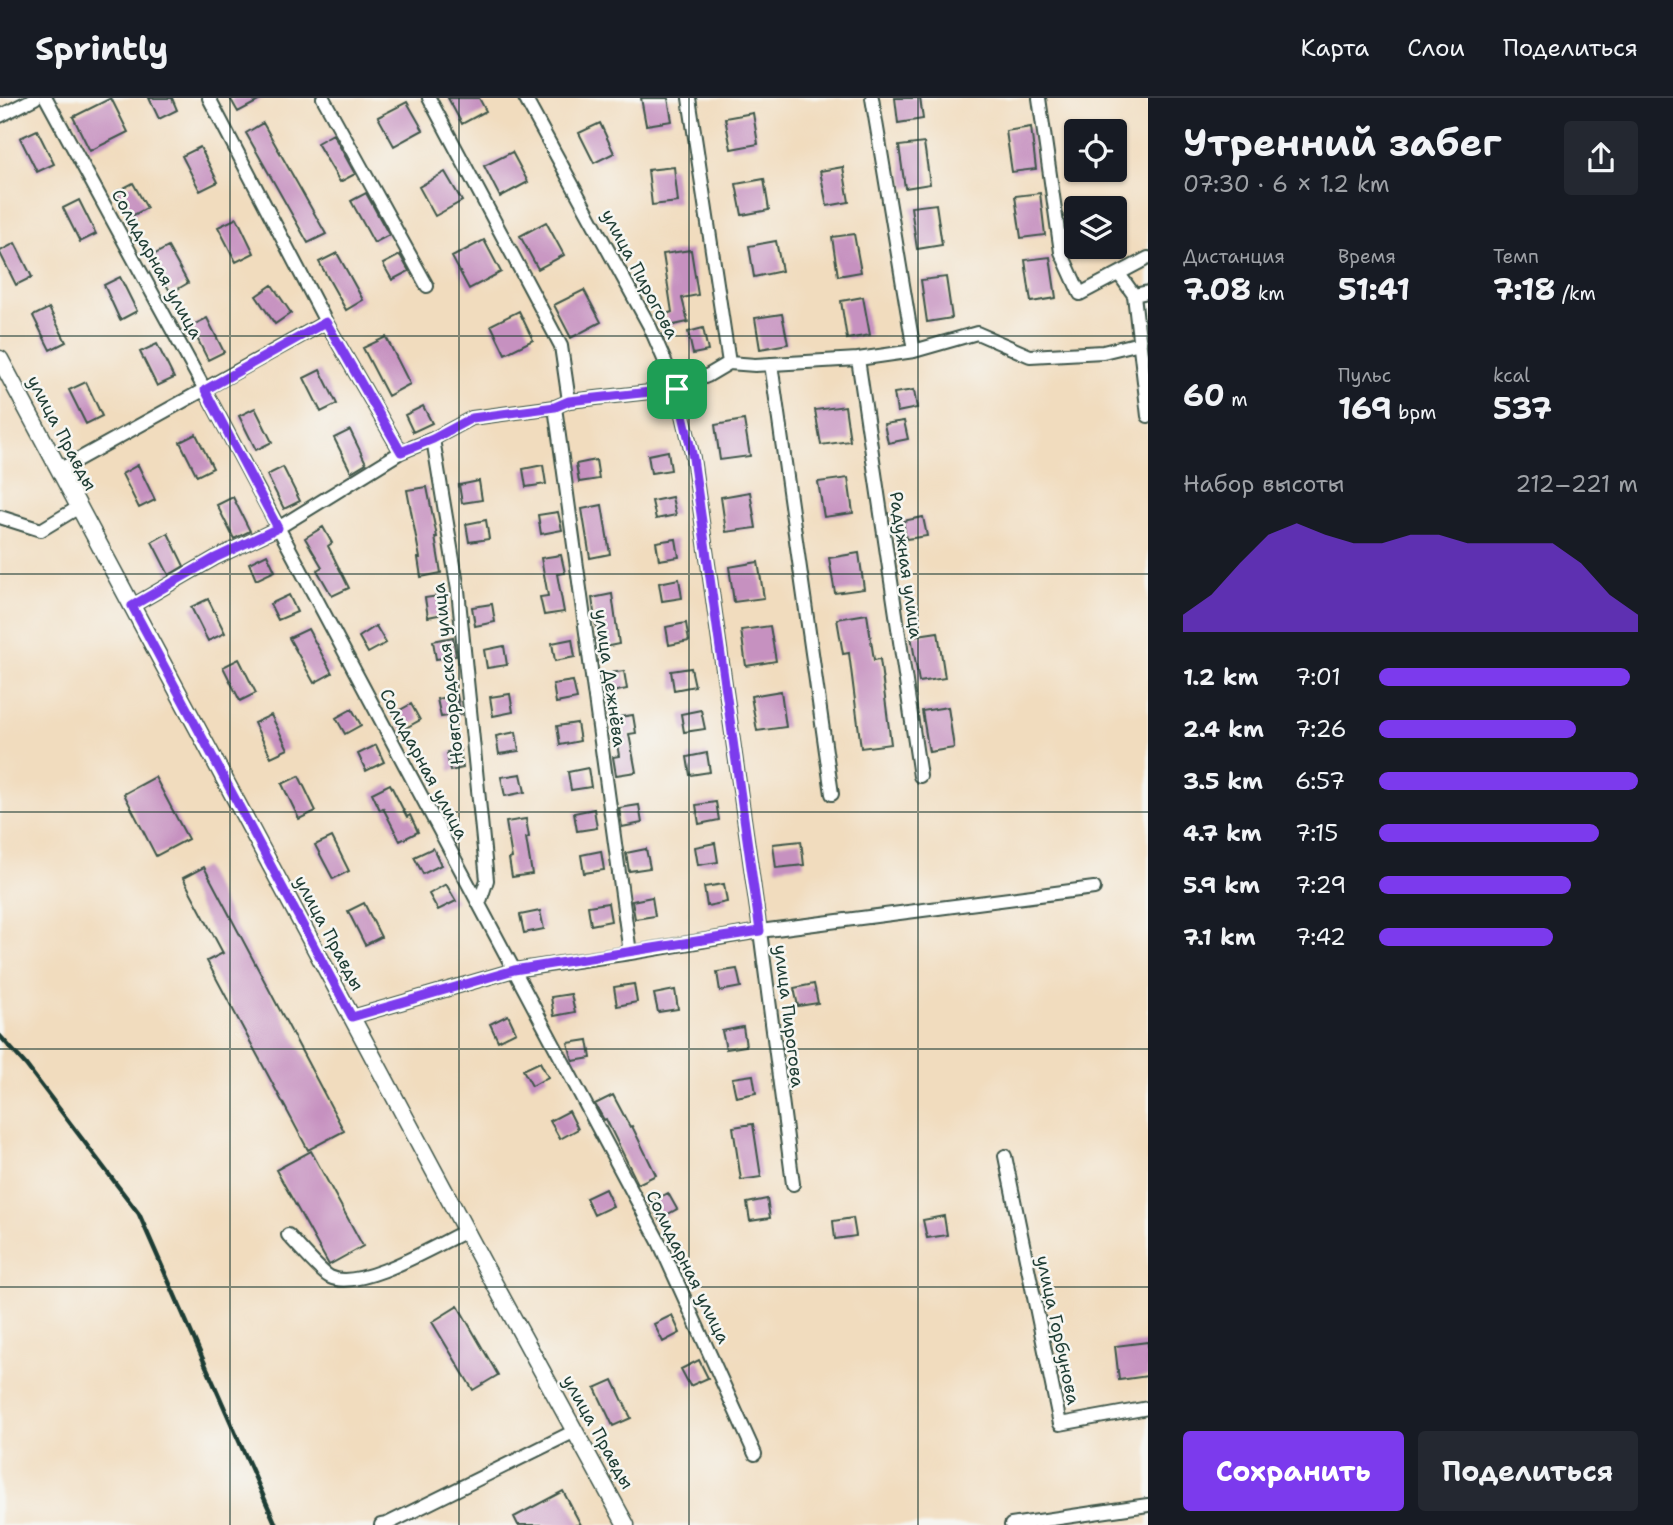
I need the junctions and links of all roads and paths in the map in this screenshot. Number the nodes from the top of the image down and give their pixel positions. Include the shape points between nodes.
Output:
1 (35, 98) edge
2 (46, 98) edge
3 (209, 98) edge
4 (323, 98) edge
5 (429, 98) edge
6 (525, 98) edge
7 (689, 98) edge
8 (872, 98) edge
9 (1039, 98) edge
10 (0, 116) edge
11 (1148, 258) edge
12 (1119, 274) junction
13 (427, 286) dead end
14 (1148, 292) edge
15 (1134, 295) junction
16 (326, 322) junction
17 (1140, 344) junction
18 (914, 351) junction
19 (0, 359) edge
20 (858, 359) junction
21 (729, 363) junction
22 (771, 364) junction
23 (677, 389) junction
24 (205, 390) junction
25 (569, 401) junction
26 (555, 407) junction
27 (1148, 416) edge
28 (433, 439) junction
29 (401, 452) junction
30 (60, 470) junction
31 (79, 507) junction
32 (0, 517) edge
33 (278, 528) junction
34 (132, 606) junction
35 (920, 776) dead end
36 (832, 794) dead end
37 (1094, 888) dead end
38 (479, 904) junction
39 (760, 931) junction
40 (630, 953) junction
41 (514, 970) junction
42 (352, 1017) junction
43 (1005, 1156) dead end
44 (793, 1184) dead end
45 (466, 1231) junction
46 (288, 1235) dead end
47 (1148, 1408) edge
48 (575, 1432) junction
49 (755, 1454) dead end
50 (1148, 1505) edge
51 (381, 1525) edge
52 (626, 1525) edge
53 (1011, 1525) edge

1 - 10 street
2 - 24 street, Солидарная улица
3 - 16 street
4 - 13 street
5 - 25 street via 561,346
6 - 23 street, улица Пирогова via 650,327
7 - 21 street
8 - 18 street
9 - 12 street via 1061,252 1080,294
11 - 12 street
12 - 15 street
14 - 15 street
15 - 17 street
16 - 24 street
16 - 29 street
17 - 18 street via 1103,352 1030,356 977,333
17 - 27 street
18 - 20 street
19 - 30 main road, улица Правды
20 - 22 street
20 - 35 street, Радужная улица
21 - 22 street
21 - 23 street
22 - 36 street
23 - 25 street
23 - 39 street, улица Пирогова via 693,458
24 - 30 street
24 - 33 street, Солидарная улица
25 - 26 street
26 - 28 street via 472,418
26 - 40 street, улица Дежнёва
28 - 29 street
28 - 38 street, Новгородская улица via 458,590 478,783 487,880
29 - 33 street
30 - 31 main road, улица Правды
31 - 32 street via 41,530
31 - 34 main road, улица Правды
33 - 34 street
33 - 38 street, Солидарная улица
34 - 42 main road, улица Правды
37 - 39 street
38 - 41 street, Солидарная улица
39 - 40 street
39 - 44 street, улица Пирогова
40 - 41 street
41 - 42 street
41 - 49 street, Солидарная улица via 659,1242
42 - 45 main road, улица Правды
43 - 47 street, улица Горбунова via 1059,1424
45 - 46 street via 354,1281 330,1277
45 - 48 main road, улица Правды
48 - 51 street
48 - 52 main road, улица Правды
50 - 53 street

